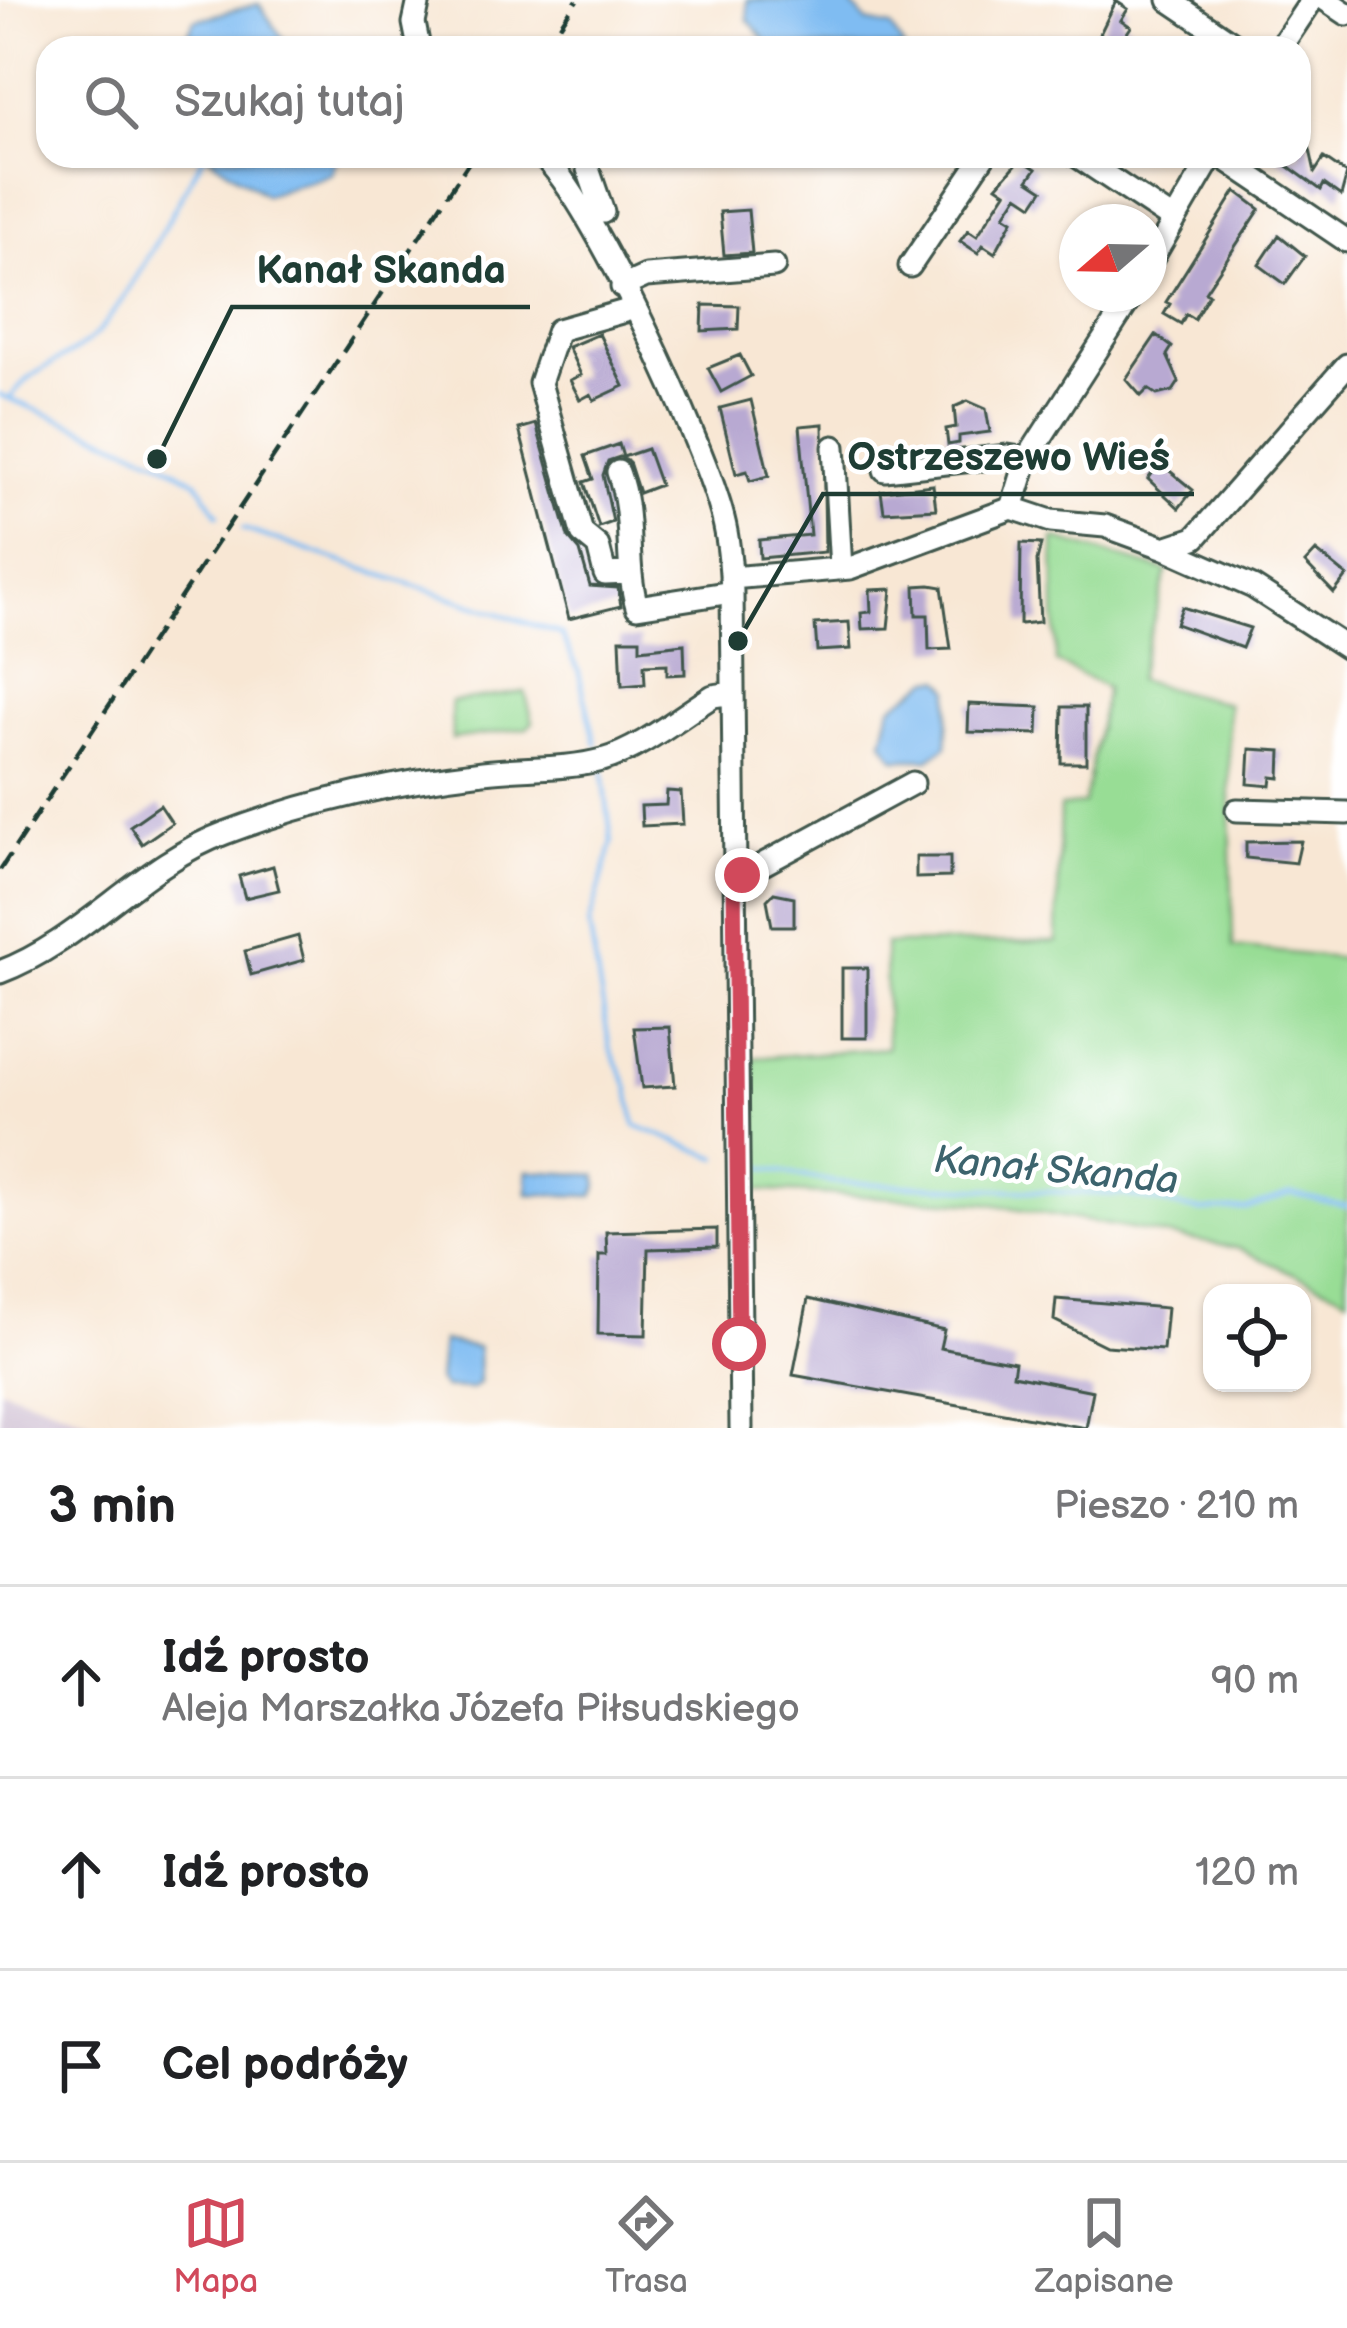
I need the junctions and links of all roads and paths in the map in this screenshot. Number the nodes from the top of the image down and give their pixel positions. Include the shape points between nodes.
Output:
1 (419, 0) edge
2 (1169, 0) edge
3 (1312, 0) edge
4 (1326, 0) edge
5 (1347, 14) edge
6 (416, 36) edge
7 (1222, 36) edge
8 (1288, 36) edge
9 (555, 168) edge
10 (976, 168) edge
11 (1095, 168) edge
12 (1209, 168) edge
13 (1235, 168) edge
14 (588, 170) dead end
15 (594, 206) junction
16 (1172, 220) junction
17 (1167, 230) edge
18 (1347, 241) edge
19 (774, 266) dead end
20 (910, 266) dead end
21 (622, 287) junction
22 (632, 309) junction
23 (1122, 312) edge
24 (1347, 365) edge
25 (834, 447) dead end
26 (1028, 459) junction
27 (885, 470) dead end
28 (618, 472) dead end
29 (1012, 508) junction
30 (1165, 548) junction
31 (841, 569) junction
32 (627, 572) junction
33 (732, 585) junction
34 (1347, 648) edge
35 (733, 693) junction
36 (913, 783) dead end
37 (1237, 810) dead end
38 (1347, 813) edge
39 (734, 880) junction
40 (0, 972) edge
41 (741, 1428) edge

1 - 6 street
2 - 7 street
3 - 8 street
4 - 5 street
9 - 15 street
10 - 20 street
11 - 16 street
12 - 16 street
13 - 18 street
14 - 15 street
15 - 21 street
16 - 17 street
19 - 21 street via 646,276
21 - 22 street
22 - 32 street via 558,330 540,383 582,533 598,546 605,574
22 - 33 street via 713,484
23 - 26 street
24 - 30 street via 1195,538
25 - 31 street
26 - 27 street
26 - 29 street
28 - 32 street via 631,506
29 - 30 street via 1106,526
29 - 31 street
30 - 34 street via 1253,587
31 - 33 street
32 - 33 street via 637,607
33 - 35 street
35 - 39 street
35 - 40 street via 713,696 604,760 390,788 226,832 189,847 41,953
36 - 39 street
37 - 38 street
39 - 41 street

